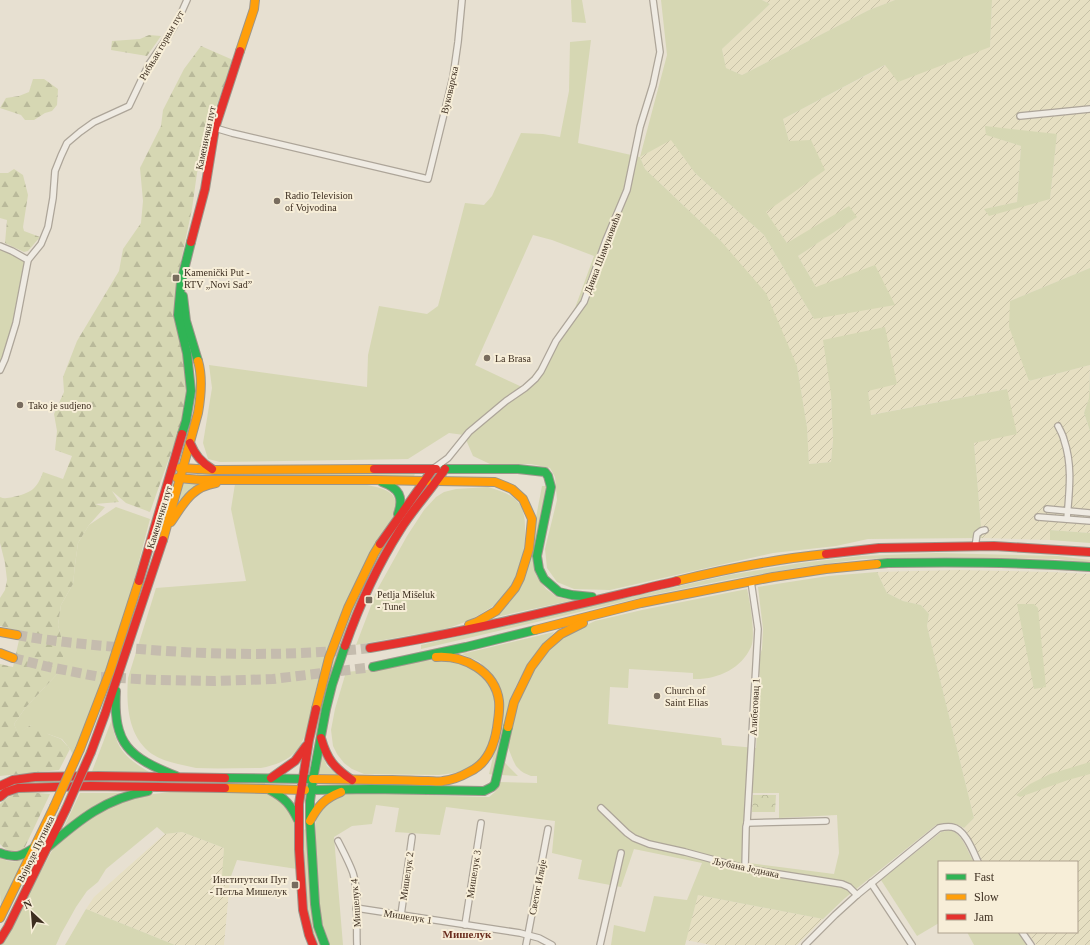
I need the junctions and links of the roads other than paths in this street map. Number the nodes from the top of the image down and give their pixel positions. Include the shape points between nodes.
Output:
1 (187, 0) edge
2 (254, 0) edge
3 (462, 0) edge
4 (654, 0) edge
5 (1090, 109) edge
6 (1020, 116) dead end
7 (216, 128) junction
8 (0, 246) edge
9 (28, 260) junction
10 (181, 282) junction
11 (0, 370) edge
12 (1058, 426) dead end
13 (190, 443) junction
14 (448, 458) junction
15 (173, 466) junction
16 (183, 469) junction
17 (433, 469) junction
18 (445, 469) junction
19 (215, 470) junction
20 (170, 477) junction
21 (180, 479) junction
22 (232, 480) junction
23 (375, 480) junction
24 (424, 481) junction
25 (437, 481) junction
26 (1048, 509) dead end
27 (1068, 510) junction
28 (1090, 513) edge
29 (1038, 517) dead end
30 (1067, 519) junction
31 (1090, 521) edge
32 (393, 525) junction
33 (167, 527) junction
34 (985, 530) dead end
35 (975, 547) junction
36 (1090, 552) edge
37 (1090, 567) edge
38 (751, 581) junction
39 (622, 593) junction
40 (608, 611) junction
41 (0, 632) edge
42 (446, 634) junction
43 (17, 636) tunnel mouth
44 (370, 648) tunnel mouth
45 (0, 653) edge
46 (13, 658) tunnel mouth
47 (416, 658) junction
48 (373, 667) tunnel mouth
49 (118, 677) junction
50 (321, 738) junction
51 (309, 740) junction
52 (91, 752) joint
53 (180, 778) junction
54 (270, 779) junction
55 (303, 779) junction
56 (313, 779) junction
57 (352, 780) junction
58 (0, 786) edge
59 (183, 787) junction
60 (266, 788) junction
61 (301, 790) junction
62 (312, 790) junction
63 (348, 790) junction
64 (0, 797) edge
65 (54, 807) joint
66 (601, 808) dead end
67 (310, 821) junction
68 (826, 821) dead end
69 (299, 823) junction
70 (481, 823) dead end
71 (747, 823) junction
72 (548, 829) dead end
73 (412, 837) dead end
74 (338, 841) dead end
75 (35, 847) junction
76 (48, 847) junction
77 (621, 852) dead end
78 (0, 853) edge
79 (978, 861) edge
80 (745, 868) junction
81 (871, 883) junction
82 (857, 895) junction
83 (356, 908) junction
84 (401, 915) junction
85 (0, 918) edge
86 (465, 925) junction
87 (1023, 933) edge
88 (528, 935) junction
89 (0, 940) edge
90 (807, 944) edge
91 (313, 945) edge
92 (325, 945) edge
93 (357, 945) edge
94 (526, 945) edge
95 (552, 945) edge
96 (600, 945) edge
97 (912, 945) edge
98 (1031, 945) edge

1 - 9 street, Рибњак горњи пут via 149,64 129,106 94,122 67,143 55,171 48,227 41,244
2 - 7 main road, Каменички пут via 254,9
3 - 7 street, Вуковарска via 453,77 428,179
4 - 14 street, Динка Шимуновића via 660,52 653,85 640,127 627,190 584,302 556,341 535,379 469,432
5 - 6 street
7 - 10 main road, Каменички пут via 205,189
8 - 9 street
9 - 11 street, Рибњак горњи пут via 16,323
10 - 13 main road, Каменички пут via 186,321 199,365 201,382 201,397
10 - 15 main road, Каменички пут via 178,315 187,353 191,391 186,421
12 - 27 street via 1070,465
13 - 16 main road, Каменички пут
13 - 19 main road via 199,460
14 - 17 street, Динка Шимуновића
14 - 18 street, Динка Шимуновића
15 - 16 main road
15 - 20 main road, Каменички пут
16 - 19 main road
16 - 21 main road, Каменички пут
17 - 18 main road
17 - 19 main road
17 - 24 main road
18 - 25 main road
18 - 39 main road via 518,469 545,472 551,487 537,556 541,574 554,589 572,596 591,597
20 - 21 main road
20 - 65 main road, Каменички пут, bridge via 110,671
21 - 22 main road
21 - 33 main road, Каменички пут
22 - 23 main road
22 - 33 main road via 195,491
23 - 24 main road
23 - 32 main road via 388,484 398,491 401,503
24 - 25 main road
24 - 32 main road
25 - 42 main road via 495,482 512,489 523,499 532,519 529,549 515,588 496,611 477,622
25 - 50 main road via 400,530 364,597 332,685
26 - 27 street
27 - 28 street
27 - 30 street
29 - 30 street
30 - 31 street
32 - 51 main road via 374,554 337,635
33 - 49 main road, Каменички пут
34 - 35 street via 977,534
35 - 36 main road
35 - 39 main road via 869,549 807,556 727,569
37 - 38 main road via 959,562 888,563 826,569
38 - 40 main road
38 - 71 street, Алибеговац 1 via 758,629
39 - 42 main road
40 - 47 main road
40 - 63 main road via 561,634 546,647 531,667 514,702 496,781 492,787 484,791
41 - 43 main road
42 - 44 main road
45 - 46 main road
47 - 48 main road
47 - 57 main road via 441,656 464,660 476,666 491,681 499,700 494,746 478,767 443,782
49 - 52 main road, Каменички пут
49 - 53 main road via 115,704 118,729 122,738 138,758
50 - 56 main road
50 - 57 main road via 330,763
51 - 54 main road via 293,764
51 - 55 main road
52 - 76 main road, Војводе Путника, bridge
53 - 54 main road
53 - 58 main road via 35,777 13,780
54 - 55 main road
55 - 56 main road
55 - 61 main road
56 - 57 main road
56 - 62 main road
59 - 60 main road
59 - 64 main road via 18,788
59 - 76 main road via 137,792 118,798 71,827
60 - 61 main road
60 - 69 main road via 291,804
61 - 62 main road
61 - 69 main road
62 - 63 main road
62 - 67 main road
63 - 67 main road via 324,801
65 - 75 main road, Војводе Путника
66 - 80 street, Љубана Једнака via 634,838
67 - 92 main road via 316,916
68 - 71 street
69 - 91 main road via 303,910
70 - 86 street, Мишелук 3
71 - 80 street, Алибеговац 1
72 - 88 street, Светог Илије
73 - 84 street, Мишелук 2
74 - 83 street, Мишелук 4 via 353,874
75 - 78 main road via 22,855 9,857
75 - 85 main road, Војводе Путника
76 - 89 main road, Војводе Путника
77 - 96 street
79 - 81 street via 961,831 946,826 939,828
80 - 82 street, Љубана Једнака via 842,884
81 - 82 street
81 - 97 street
82 - 90 street
83 - 84 street, Мишелук 1
83 - 93 street, Мишелук 4
84 - 86 street, Мишелук 1
86 - 88 street, Мишелук 1
87 - 98 street
88 - 94 street, Светог Илије
88 - 95 street, Мишелук 1

